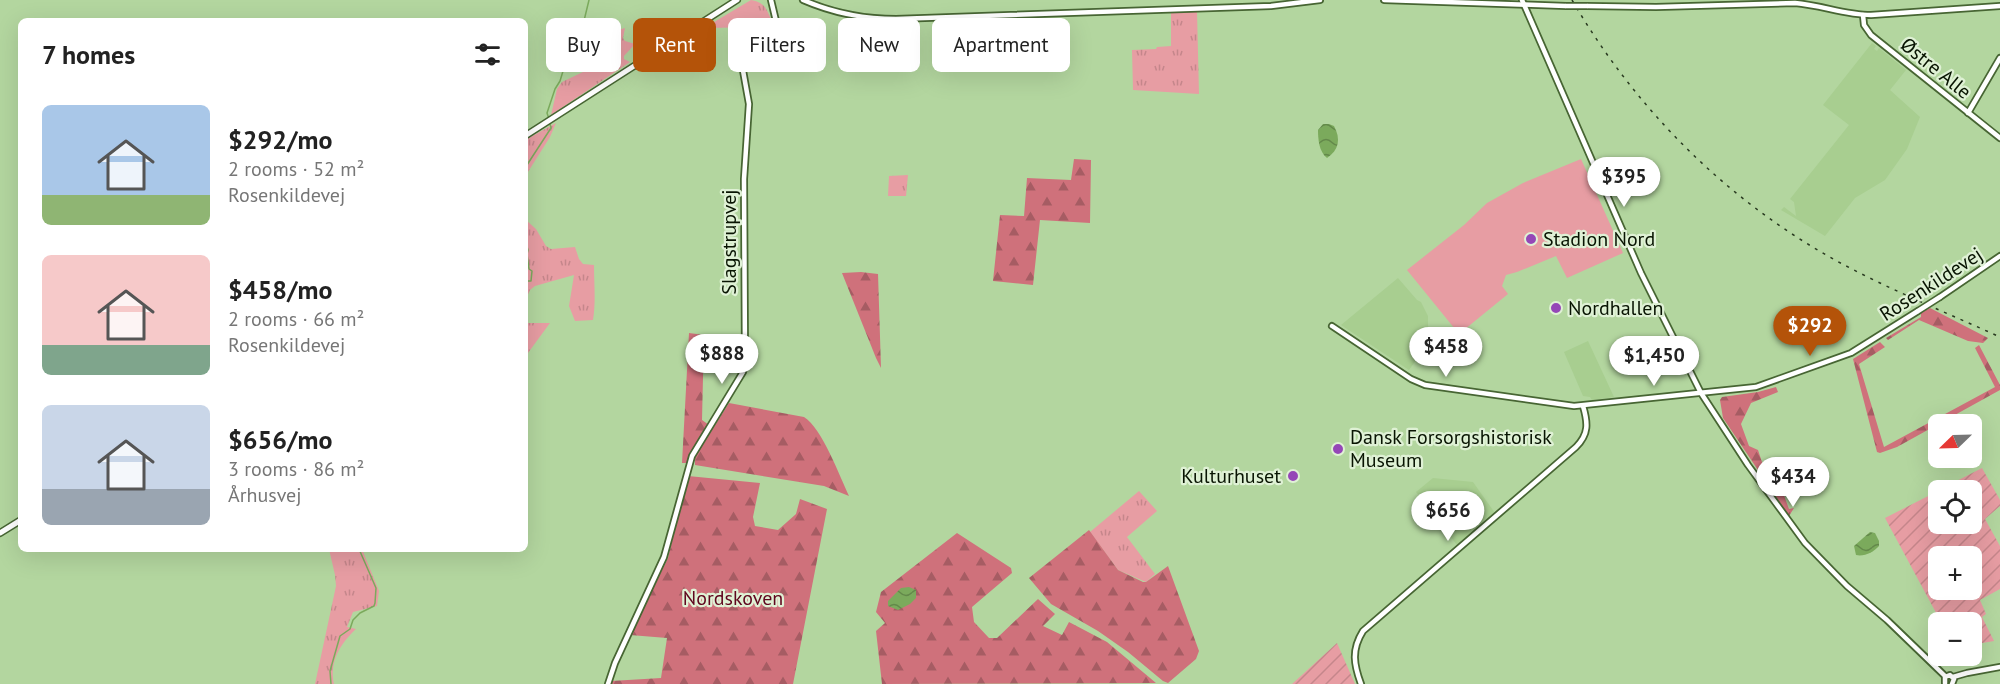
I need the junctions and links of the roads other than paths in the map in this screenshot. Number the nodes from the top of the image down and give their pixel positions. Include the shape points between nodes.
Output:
1 (737, 0) edge
2 (769, 0) edge
3 (803, 0) edge
4 (1320, 0) edge
5 (1384, 0) edge
6 (1523, 2) edge
7 (2000, 6) edge
8 (1863, 15) junction
9 (2000, 58) edge
10 (1968, 113) junction
11 (528, 134) edge
12 (2000, 138) edge
13 (2000, 256) edge
14 (1332, 326) dead end
15 (1701, 393) junction
16 (1583, 406) junction
17 (18, 522) edge
18 (0, 533) edge
19 (2000, 667) edge
20 (1945, 676) junction
21 (1953, 677) junction
22 (608, 684) edge
23 (1361, 684) edge
24 (1944, 684) edge
25 (1953, 684) edge

1 - 11 main road
2 - 22 street, Slagstrupvej via 776,24 770,30 742,31 737,37 749,104 744,179 743,372 692,456 664,557
3 - 4 street via 843,14 896,19 1271,6
5 - 6 street
6 - 8 street, bridge via 1656,8 1795,3
6 - 15 street via 1641,273
7 - 8 street
8 - 10 street, Østre Alle via 1871,35
9 - 10 street
10 - 12 street, Østre Alle
13 - 15 street, Rosenkildevej, bridge via 1843,357 1764,385
14 - 16 street, Rosenkildevej via 1425,386
15 - 16 street, Rosenkildevej
15 - 20 street via 1805,543
16 - 23 street via 1588,423 1586,435 1576,447 1363,631 1354,655
17 - 18 main road
19 - 21 street
20 - 21 street
20 - 24 street
21 - 25 street

